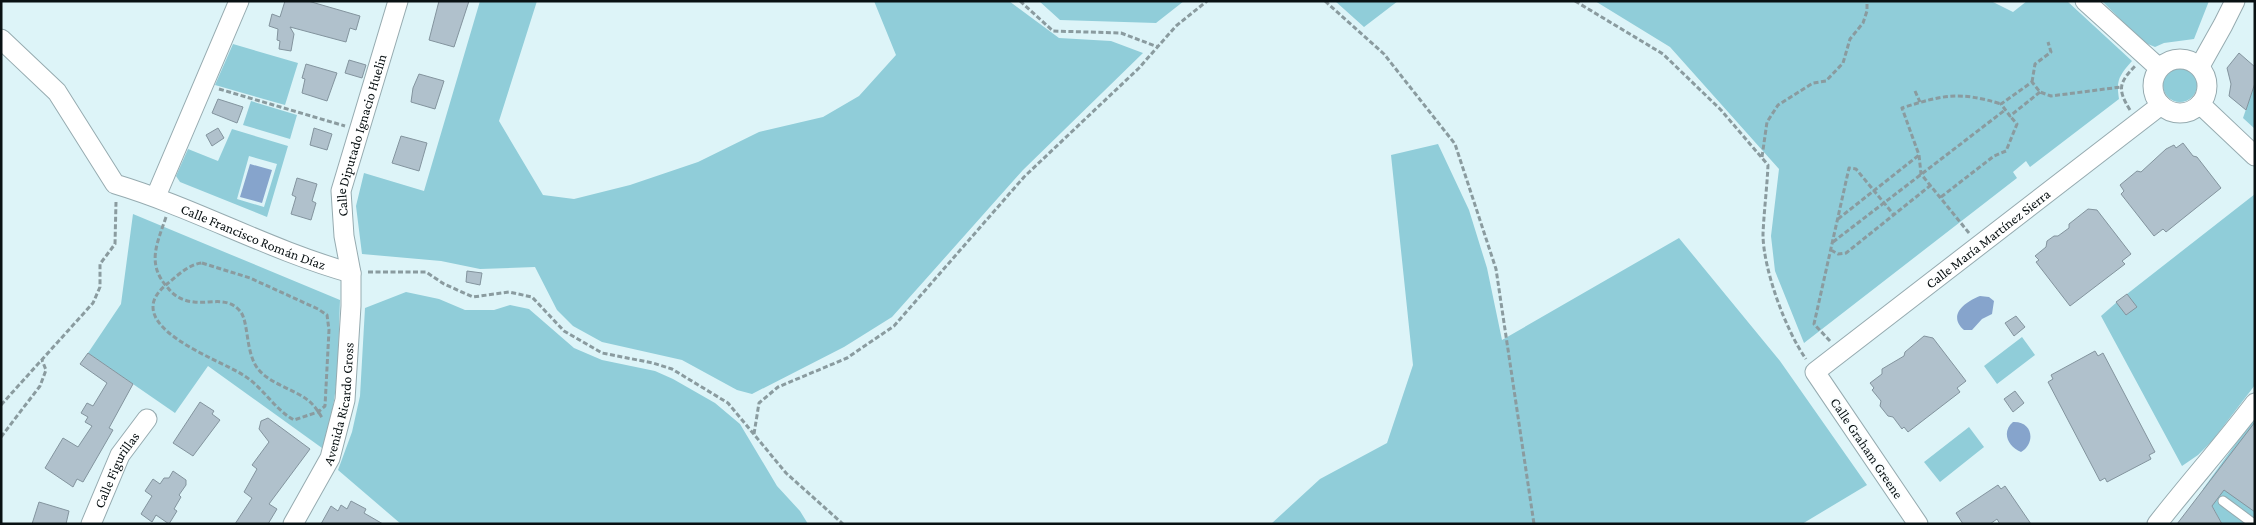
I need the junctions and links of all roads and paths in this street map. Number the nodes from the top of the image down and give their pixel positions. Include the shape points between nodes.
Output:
1 (239, 1) edge
2 (398, 1) edge
3 (1020, 1) edge
4 (1207, 1) edge
5 (1325, 1) edge
6 (1575, 1) edge
7 (1867, 1) edge
8 (2085, 1) edge
9 (2235, 1) edge
10 (1, 39) edge
11 (2048, 42) dead end
12 (1158, 47) junction
13 (2152, 62) junction
14 (2200, 66) junction
15 (2032, 82) junction
16 (204, 84) junction
17 (2122, 87) junction
18 (1915, 91) dead end
19 (2040, 92) junction
20 (1920, 102) junction
21 (2001, 104) junction
22 (2200, 104) junction
23 (2161, 105) junction
24 (2005, 110) junction
25 (2010, 116) junction
26 (2137, 121) junction
27 (359, 130) junction
28 (1919, 155) junction
29 (2255, 156) edge
30 (1762, 157) junction
31 (1921, 174) junction
32 (114, 184) junction
33 (1931, 185) junction
34 (1874, 191) junction
35 (1940, 197) junction
36 (164, 200) junction
37 (1884, 203) junction
38 (1894, 215) junction
39 (1837, 220) junction
40 (1832, 243) junction
41 (1978, 245) junction
42 (1830, 250) junction
43 (351, 273) junction
44 (165, 285) junction
45 (1840, 352) junction
46 (42, 360) junction
47 (1815, 372) junction
48 (2255, 403) edge
49 (1, 406) edge
50 (318, 412) junction
51 (147, 420) dead end
52 (754, 434) junction
53 (337, 436) junction
54 (1, 437) edge
55 (2223, 502) dead end
56 (91, 524) edge
57 (293, 524) edge
58 (843, 524) edge
59 (1534, 524) edge
60 (1918, 524) edge
61 (2157, 524) edge
62 (2254, 524) edge

1 - 16 street
2 - 27 street, Calle Diputado Ignacio Huelin
3 - 12 path via 1054,30 1121,33
4 - 12 path via 1176,26
5 - 59 path via 1384,54 1455,144 1496,268
6 - 30 path via 1663,54
7 - 30 path via 1867,11 1850,39 1843,63 1826,81 1813,84 1778,105 1767,122
8 - 13 street
9 - 14 street
10 - 32 street via 57,92
11 - 15 path via 2051,52 2035,64
12 - 52 path via 1140,68 1024,177 894,326 846,358 778,387 759,403
13 - 14 street via 2183,58
13 - 17 path via 2123,78
13 - 23 street via 2153,91
14 - 22 street via 2207,81 2205,97
15 - 19 path
15 - 21 path
16 - 27 path
16 - 36 street
17 - 19 path via 2051,96
17 - 26 path via 2122,98
18 - 20 path
19 - 25 path
20 - 21 path via 1961,95
20 - 28 path via 1902,108
21 - 24 path
22 - 23 street via 2193,110 2176,113
22 - 29 street
23 - 26 street, Calle María Martínez Sierra
24 - 25 path
24 - 31 path
25 - 35 path via 2017,124 2006,151 1994,156
26 - 41 street, Calle María Martínez Sierra
27 - 43 street, Calle Diputado Ignacio Huelin via 341,191
28 - 31 path
28 - 34 path
30 - 47 path via 1768,165 1763,236 1771,279 1794,342
31 - 33 path
31 - 37 path
32 - 36 street, Calle Francisco Román Díaz
32 - 46 path via 115,244 100,264 100,287 93,303
33 - 35 path
33 - 38 path
34 - 37 path
34 - 39 path
34 - 39 path via 1856,168 1849,168
35 - 41 path
36 - 43 street, Calle Francisco Román Díaz via 315,263
36 - 44 path via 155,267
37 - 38 path
37 - 40 path
38 - 42 path via 1846,253
39 - 40 path
40 - 42 path
41 - 45 street, Calle María Martínez Sierra
42 - 45 path via 1814,324
43 - 52 path via 426,272 473,297 509,292 532,297 564,331 602,353 672,370 728,403
43 - 53 street, Avenida Ricardo Gross via 346,400
44 - 50 path via 183,300 221,301 241,312 252,359 259,370 310,402
44 - 50 path via 155,296 153,308 156,320 167,331 216,362 242,374 294,420
44 - 50 path via 195,264 202,263 250,278 327,314 325,406
45 - 47 street, Calle María Martínez Sierra
46 - 49 path
46 - 54 path via 46,370 40,386
47 - 60 street, Calle Graham Greene
48 - 61 street
50 - 53 path
51 - 56 street, Calle Figurillas via 120,455
52 - 58 path via 786,473
53 - 57 street, Avenida Ricardo Gross via 330,458
55 - 62 lane

